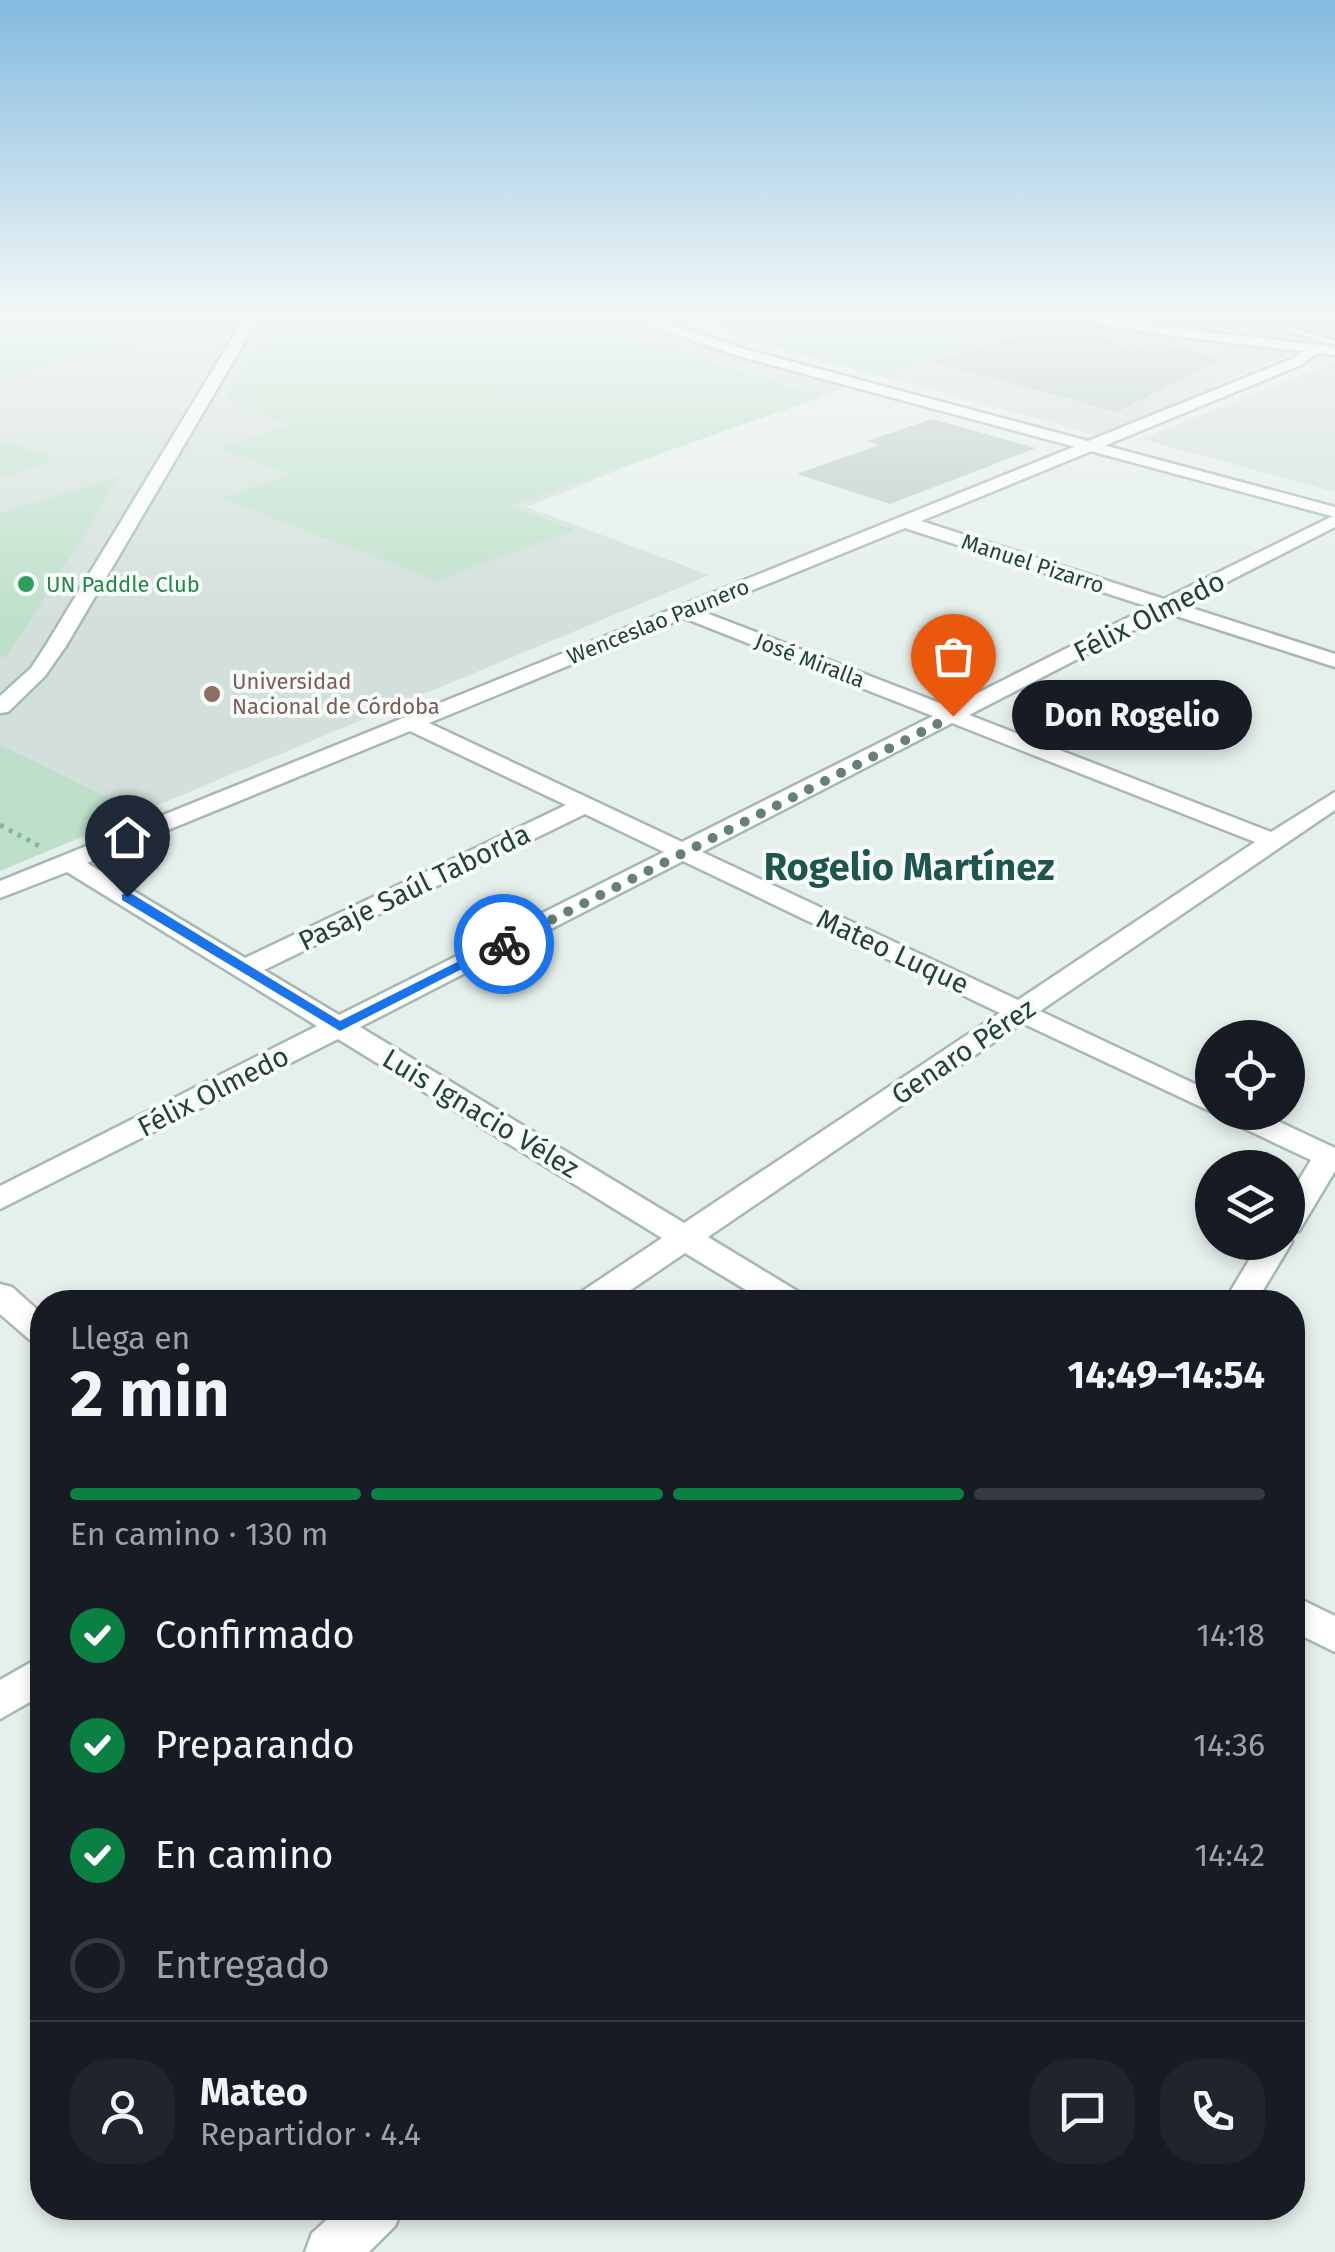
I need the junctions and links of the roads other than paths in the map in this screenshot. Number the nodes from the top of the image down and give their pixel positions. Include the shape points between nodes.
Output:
1 (176, 414) edge
2 (195, 414) edge
3 (975, 414) edge
4 (978, 414) edge
5 (1167, 414) edge
6 (1091, 445) junction
7 (1335, 510) edge
8 (1335, 520) edge
9 (902, 521) junction
10 (1168, 607) junction
11 (683, 611) junction
12 (1335, 660) edge
13 (0, 685) edge
14 (0, 707) edge
15 (953, 716) junction
16 (410, 722) junction
17 (1335, 799) edge
18 (584, 805) junction
19 (1273, 841) junction
20 (684, 852) junction
21 (68, 862) junction
22 (0, 890) edge
23 (244, 968) junction
24 (1020, 1012) junction
25 (340, 1027) junction
26 (1195, 1095) edge
27 (1271, 1130) edge
28 (1331, 1158) edge
29 (1305, 1198) edge
30 (0, 1199) edge
31 (686, 1237) junction
32 (1265, 1260) edge
33 (608, 1290) edge
34 (771, 1290) edge
35 (1247, 1290) edge
36 (0, 1295) edge
37 (30, 1321) edge
38 (1305, 1619) edge
39 (1335, 1636) edge
40 (30, 1681) edge
41 (0, 1702) edge
42 (364, 2220) edge
43 (331, 2252) edge

1 - 13 street via 30,654
2 - 14 street via 56,646
3 - 6 street
4 - 6 street
5 - 6 street, Wenceslao Paunero
6 - 7 street
6 - 9 street, Wenceslao Paunero
8 - 10 street, Félix Olmedo
9 - 10 street, Manuel Pizarro
9 - 11 street, Wenceslao Paunero
10 - 12 street, Manuel Pizarro
10 - 15 street, Félix Olmedo
11 - 15 street, José Miralla
11 - 16 street, Wenceslao Paunero
15 - 19 street, José Miralla
15 - 20 street, Félix Olmedo
16 - 18 street, Mateo Luque
16 - 21 street, Wenceslao Paunero
17 - 19 street, Genaro Pérez
18 - 20 street, Mateo Luque
18 - 23 street, Pasaje Saúl Taborda
19 - 24 street, Genaro Pérez
20 - 24 street, Mateo Luque
20 - 25 street, Félix Olmedo
21 - 22 street, Wenceslao Paunero
21 - 23 street, Luis Ignacio Vélez
23 - 25 street, Luis Ignacio Vélez
24 - 26 street, Mateo Luque
24 - 31 street, Genaro Pérez
25 - 30 street, Félix Olmedo
25 - 31 street, Luis Ignacio Vélez
27 - 28 street
28 - 29 street
31 - 33 street, Genaro Pérez
31 - 34 street, Luis Ignacio Vélez
32 - 35 street
36 - 37 street
38 - 39 street
40 - 41 street
42 - 43 street

